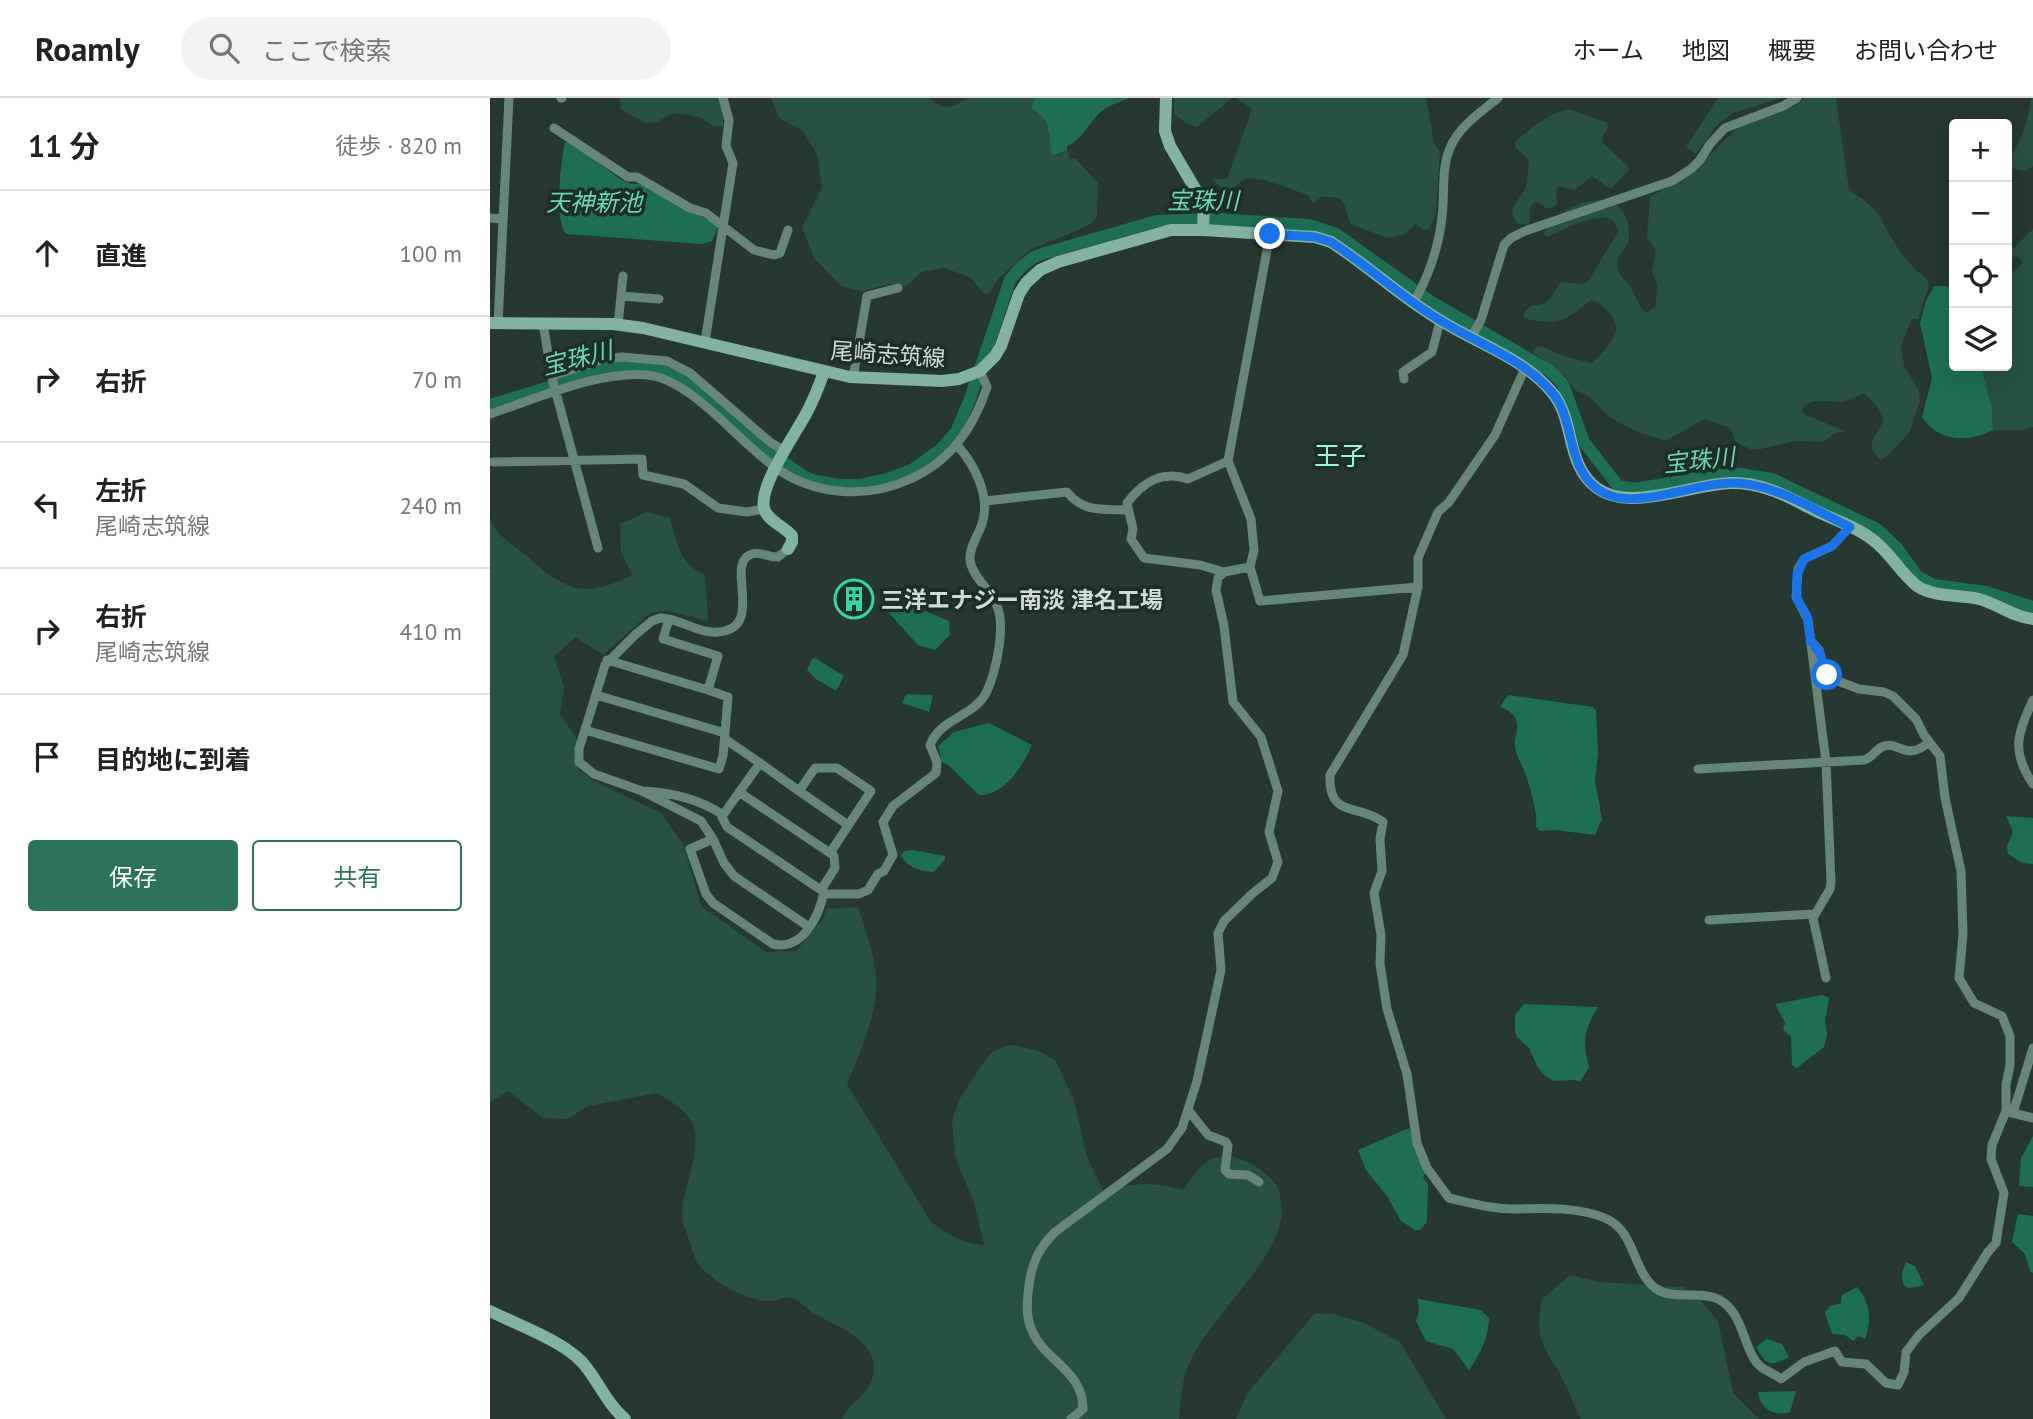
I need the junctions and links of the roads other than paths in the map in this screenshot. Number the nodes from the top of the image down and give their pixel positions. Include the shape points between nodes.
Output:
1 (509, 98) edge
2 (723, 98) edge
3 (1166, 98) edge
4 (1484, 98) edge
5 (1498, 98) edge
6 (1797, 98) edge
7 (1483, 111) junction
8 (554, 128) dead end
9 (490, 218) edge
10 (503, 219) junction
11 (1204, 222) junction
12 (723, 226) junction
13 (788, 230) dead end
14 (1270, 234) junction
15 (623, 276) dead end
16 (898, 288) dead end
17 (621, 296) junction
18 (659, 299) dead end
19 (1414, 301) junction
20 (1440, 321) junction
21 (542, 323) junction
22 (494, 324) edge
23 (618, 325) junction
24 (1472, 334) junction
25 (705, 342) junction
26 (1525, 368) junction
27 (824, 372) junction
28 (981, 372) junction
29 (552, 377) junction
30 (853, 377) junction
31 (1404, 379) dead end
32 (556, 391) junction
33 (490, 414) edge
34 (738, 414) junction
35 (734, 431) junction
36 (957, 446) junction
37 (785, 453) junction
38 (573, 459) junction
39 (1228, 461) junction
40 (493, 462) dead end
41 (777, 467) junction
42 (985, 501) junction
43 (764, 509) junction
44 (1127, 510) junction
45 (1850, 527) junction
46 (597, 548) dead end
47 (789, 549) joint
48 (1250, 567) junction
49 (1224, 572) junction
50 (1418, 587) junction
51 (669, 619) junction
52 (2033, 619) edge
53 (1811, 641) junction
54 (607, 660) junction
55 (708, 690) junction
56 (596, 695) junction
57 (2033, 700) edge
58 (585, 730) junction
59 (725, 736) junction
60 (1929, 742) junction
61 (1826, 762) junction
62 (760, 763) junction
63 (1698, 769) dead end
64 (2033, 784) edge
65 (642, 791) junction
66 (799, 791) junction
67 (739, 792) junction
68 (723, 815) junction
69 (848, 825) junction
70 (713, 839) junction
71 (830, 853) junction
72 (822, 891) junction
73 (1815, 914) junction
74 (1709, 920) dead end
75 (809, 927) junction
76 (1826, 978) dead end
77 (2033, 1048) edge
78 (1188, 1111) junction
79 (2009, 1112) junction
80 (2033, 1118) edge
81 (1259, 1182) dead end
82 (490, 1311) edge
83 (625, 1419) edge
84 (1071, 1419) edge

1 - 10 street
2 - 12 street via 729,120 726,146 733,163
3 - 11 main road via 1170,146 1204,204
4 - 7 street
5 - 7 street
6 - 24 street via 1725,128 1700,160 1672,181 1511,238 1504,245 1481,320
7 - 19 street via 1460,130 1449,149 1440,230
8 - 12 street via 628,177 637,177
9 - 10 street
10 - 22 street
11 - 14 main road
11 - 28 main road via 1150,234 1040,271 1019,294 1001,346
12 - 13 street via 754,250 775,255 780,253
12 - 25 street
14 - 19 main road via 1331,242
14 - 39 street
15 - 17 street
16 - 30 street via 867,296
17 - 18 street
17 - 23 street
19 - 20 main road
20 - 24 main road
20 - 31 street via 1432,352 1404,372
21 - 22 main road, 尾崎志筑線
21 - 23 main road, 尾崎志筑線
21 - 29 street
23 - 25 main road, 尾崎志筑線
24 - 26 main road
25 - 27 main road, 尾崎志筑線
26 - 45 main road via 1553,392 1581,471 1603,492 1634,497 1749,484 1770,489
26 - 50 street via 1495,435 1438,512 1418,558
27 - 30 main road, 尾崎志筑線
27 - 37 main road
28 - 30 main road, 尾崎志筑線 via 942,381
28 - 36 street via 987,387
29 - 32 street
29 - 34 street via 604,359 667,361 690,373
32 - 33 street
32 - 35 street via 627,374 654,377 675,384
32 - 38 street
34 - 35 street
34 - 37 street
35 - 41 street
36 - 41 street via 922,473 877,490 822,489
36 - 42 street via 970,459
37 - 41 main road
38 - 40 street
38 - 43 street via 642,459 643,475 684,484 715,507 747,512
38 - 46 street
39 - 44 street via 1188,479 1173,474 1157,478 1133,496
39 - 48 street via 1251,519 1254,550
41 - 43 main road via 763,499
42 - 44 street via 1067,492 1077,504 1093,509
42 - 72 street via 984,522 970,557 1000,617 995,672 980,702 934,733 930,745 936,772 893,806 883,822 893,855 884,871 859,894
43 - 47 main road via 792,536
44 - 49 street via 1131,539 1144,558
45 - 52 main road via 1874,540 1919,587 1980,599 2020,618
45 - 53 street via 1834,544 1799,566 1797,599 1807,616
47 - 51 street via 778,557 756,553 744,559 743,609 727,630 709,631
48 - 49 street
48 - 50 street via 1260,601
49 - 78 street via 1216,590 1233,702 1261,737 1278,790 1269,832 1278,862 1272,878 1224,921 1218,933 1221,971
50 - 79 street via 1399,665 1340,755 1330,784 1332,796 1342,807 1374,815 1382,822 1382,871 1374,892 1387,1009 1407,1074 1417,1143 1427,1168 1449,1198 1494,1207 1584,1212 1611,1221 1624,1234 1656,1289 1718,1300 1727,1308 1744,1329 1752,1357 1762,1369 1781,1379 1804,1362 1835,1350 1842,1362 1866,1364 1886,1383 1898,1385 1906,1352 1959,1298 1996,1243 2004,1193 1992,1145
51 - 54 street via 652,621
51 - 55 street via 663,639 718,656
53 - 60 street via 1830,678 1893,696 1916,719
53 - 61 street
54 - 55 street
54 - 56 street
55 - 59 street via 728,697
56 - 58 street
56 - 59 street
57 - 64 street via 2018,744 2022,767
58 - 59 street via 719,769
58 - 65 street via 579,762 608,781
59 - 62 street
60 - 61 street via 1918,750 1886,746 1868,759
60 - 79 street via 1940,756 1961,871 1959,978 1974,1003 2002,1016 2010,1036
61 - 63 street
61 - 73 street via 1831,882
62 - 66 street
62 - 67 street
65 - 68 street via 660,791 709,805
65 - 70 street via 701,821
66 - 69 street
66 - 69 street via 815,768 837,768 871,791
67 - 68 street
67 - 71 street
68 - 72 street via 727,827
69 - 71 street
70 - 75 street via 734,876
70 - 75 street via 690,849 713,903 774,944 799,940
71 - 72 street via 835,868
72 - 75 street via 820,912
73 - 74 street
73 - 76 street
77 - 79 street
78 - 81 street via 1208,1135 1226,1142 1229,1174 1248,1175
78 - 84 street via 1167,1149 1055,1232 1040,1247 1033,1263 1028,1317 1037,1339 1070,1374 1083,1397 1083,1409
79 - 80 street
82 - 83 main road via 576,1357

